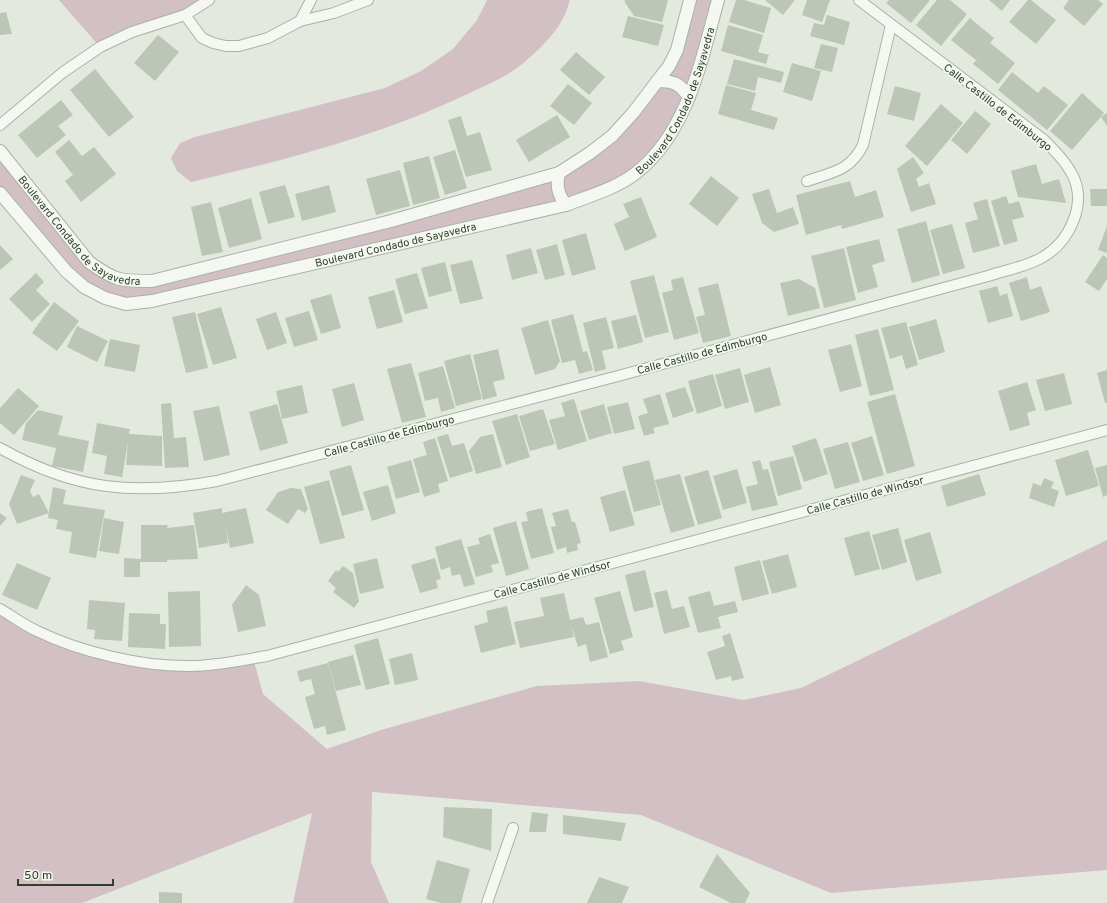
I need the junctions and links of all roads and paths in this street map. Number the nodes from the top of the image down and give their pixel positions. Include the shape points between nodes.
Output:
1 (209, 0) edge
2 (310, 0) edge
3 (368, 0) edge
4 (690, 0) edge
5 (718, 0) edge
6 (859, 0) edge
7 (185, 15) junction
8 (300, 21) junction
9 (891, 25) junction
10 (657, 81) junction
11 (689, 97) junction
12 (0, 125) edge
13 (0, 151) edge
14 (559, 173) junction
15 (807, 181) dead end
16 (0, 194) edge
17 (566, 205) junction
18 (1107, 430) edge
19 (0, 448) edge
20 (0, 609) edge
21 (513, 828) dead end
22 (487, 903) edge

1 - 7 street
2 - 8 street
3 - 8 street via 334,13
4 - 10 street, Boulevard Condado de Sayavedra via 677,50
5 - 11 street, Boulevard Condado de Sayavedra
6 - 9 street, Calle Castillo de Edimburgo
7 - 8 street via 202,38 226,46 254,43
7 - 12 street via 132,32 100,48 62,72
9 - 15 street via 863,145 856,158 846,167
9 - 19 street, Calle Castillo de Edimburgo via 1044,140 1064,161 1074,177 1077,194 1076,213 1071,228 1058,246 1042,258 988,276 217,481 159,489 97,485 48,472
10 - 11 street via 670,81 681,86
10 - 14 street, Boulevard Condado de Sayavedra via 612,136
11 - 17 street, Boulevard Condado de Sayavedra via 676,127 660,151 635,174 611,187
13 - 14 street, Boulevard Condado de Sayavedra via 89,262 107,275 124,281 152,281 391,220
14 - 17 street via 556,186 559,196
16 - 17 street, Boulevard Condado de Sayavedra via 66,271 84,287 105,298 126,304 152,301
18 - 20 street, Calle Castillo de Windsor via 274,654 226,663 192,666 155,665 96,653 37,631
21 - 22 street

